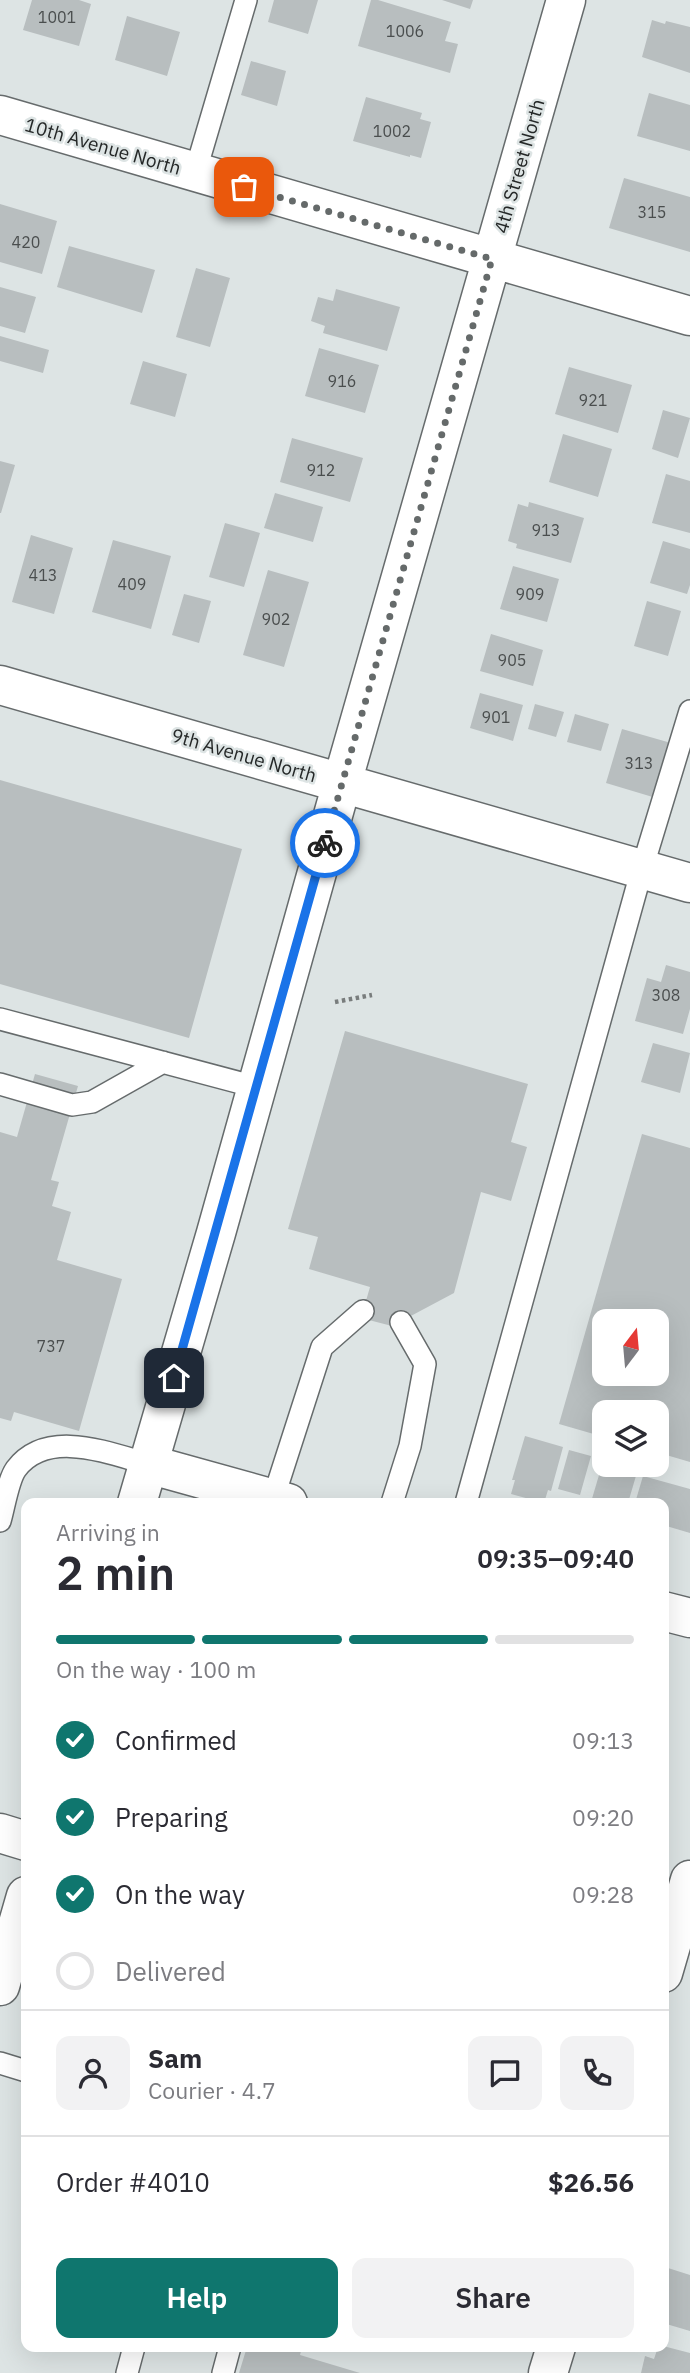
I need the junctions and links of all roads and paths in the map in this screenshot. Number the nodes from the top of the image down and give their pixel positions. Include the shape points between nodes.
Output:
1 (246, 0) edge
2 (566, 0) edge
3 (0, 116) edge
4 (195, 173) junction
5 (492, 259) junction
6 (690, 316) edge
7 (0, 685) edge
8 (690, 711) edge
9 (342, 783) junction
10 (642, 869) junction
11 (690, 883) edge
12 (372, 995) dead end
13 (335, 1002) dead end
14 (0, 1019) edge
15 (163, 1062) junction
16 (0, 1084) edge
17 (256, 1087) junction
18 (363, 1311) dead end
19 (401, 1322) dead end
20 (148, 1464) junction
21 (138, 1498) edge
22 (270, 1498) edge
23 (282, 1498) edge
24 (394, 1498) edge
25 (467, 1498) edge
26 (0, 1521) edge
27 (669, 1613) edge
28 (690, 1618) edge
29 (0, 1833) edge
30 (21, 1839) edge
31 (690, 1881) edge
32 (21, 1922) edge
33 (669, 1953) edge
34 (11, 1975) edge
35 (0, 2063) edge
36 (21, 2069) edge
37 (133, 2352) edge
38 (229, 2352) edge
39 (554, 2352) edge
40 (127, 2373) edge
41 (223, 2373) edge
42 (548, 2373) edge

1 - 4 lane
2 - 5 street, 4th Street North
3 - 4 street, 10th Avenue North
4 - 5 street, 10th Avenue North
5 - 6 street, 10th Avenue North
5 - 9 street, 4th Street North
7 - 9 street, 9th Avenue North
8 - 10 lane
9 - 10 street, 9th Avenue North
9 - 17 street, 4th Street North
10 - 11 street, 9th Avenue North
10 - 25 lane
12 - 13 path
14 - 15 lane
15 - 16 lane via 92,1102 72,1105
15 - 17 lane
17 - 20 street, 4th Street North
18 - 23 lane via 322,1347
19 - 24 lane via 425,1364 410,1446
20 - 21 street, 4th Street North
20 - 22 street
20 - 26 lane via 71,1446 30,1455 14,1471
27 - 28 street
29 - 30 street
31 - 33 street
32 - 34 street
35 - 36 lane
37 - 40 lane
38 - 41 lane
39 - 42 street

